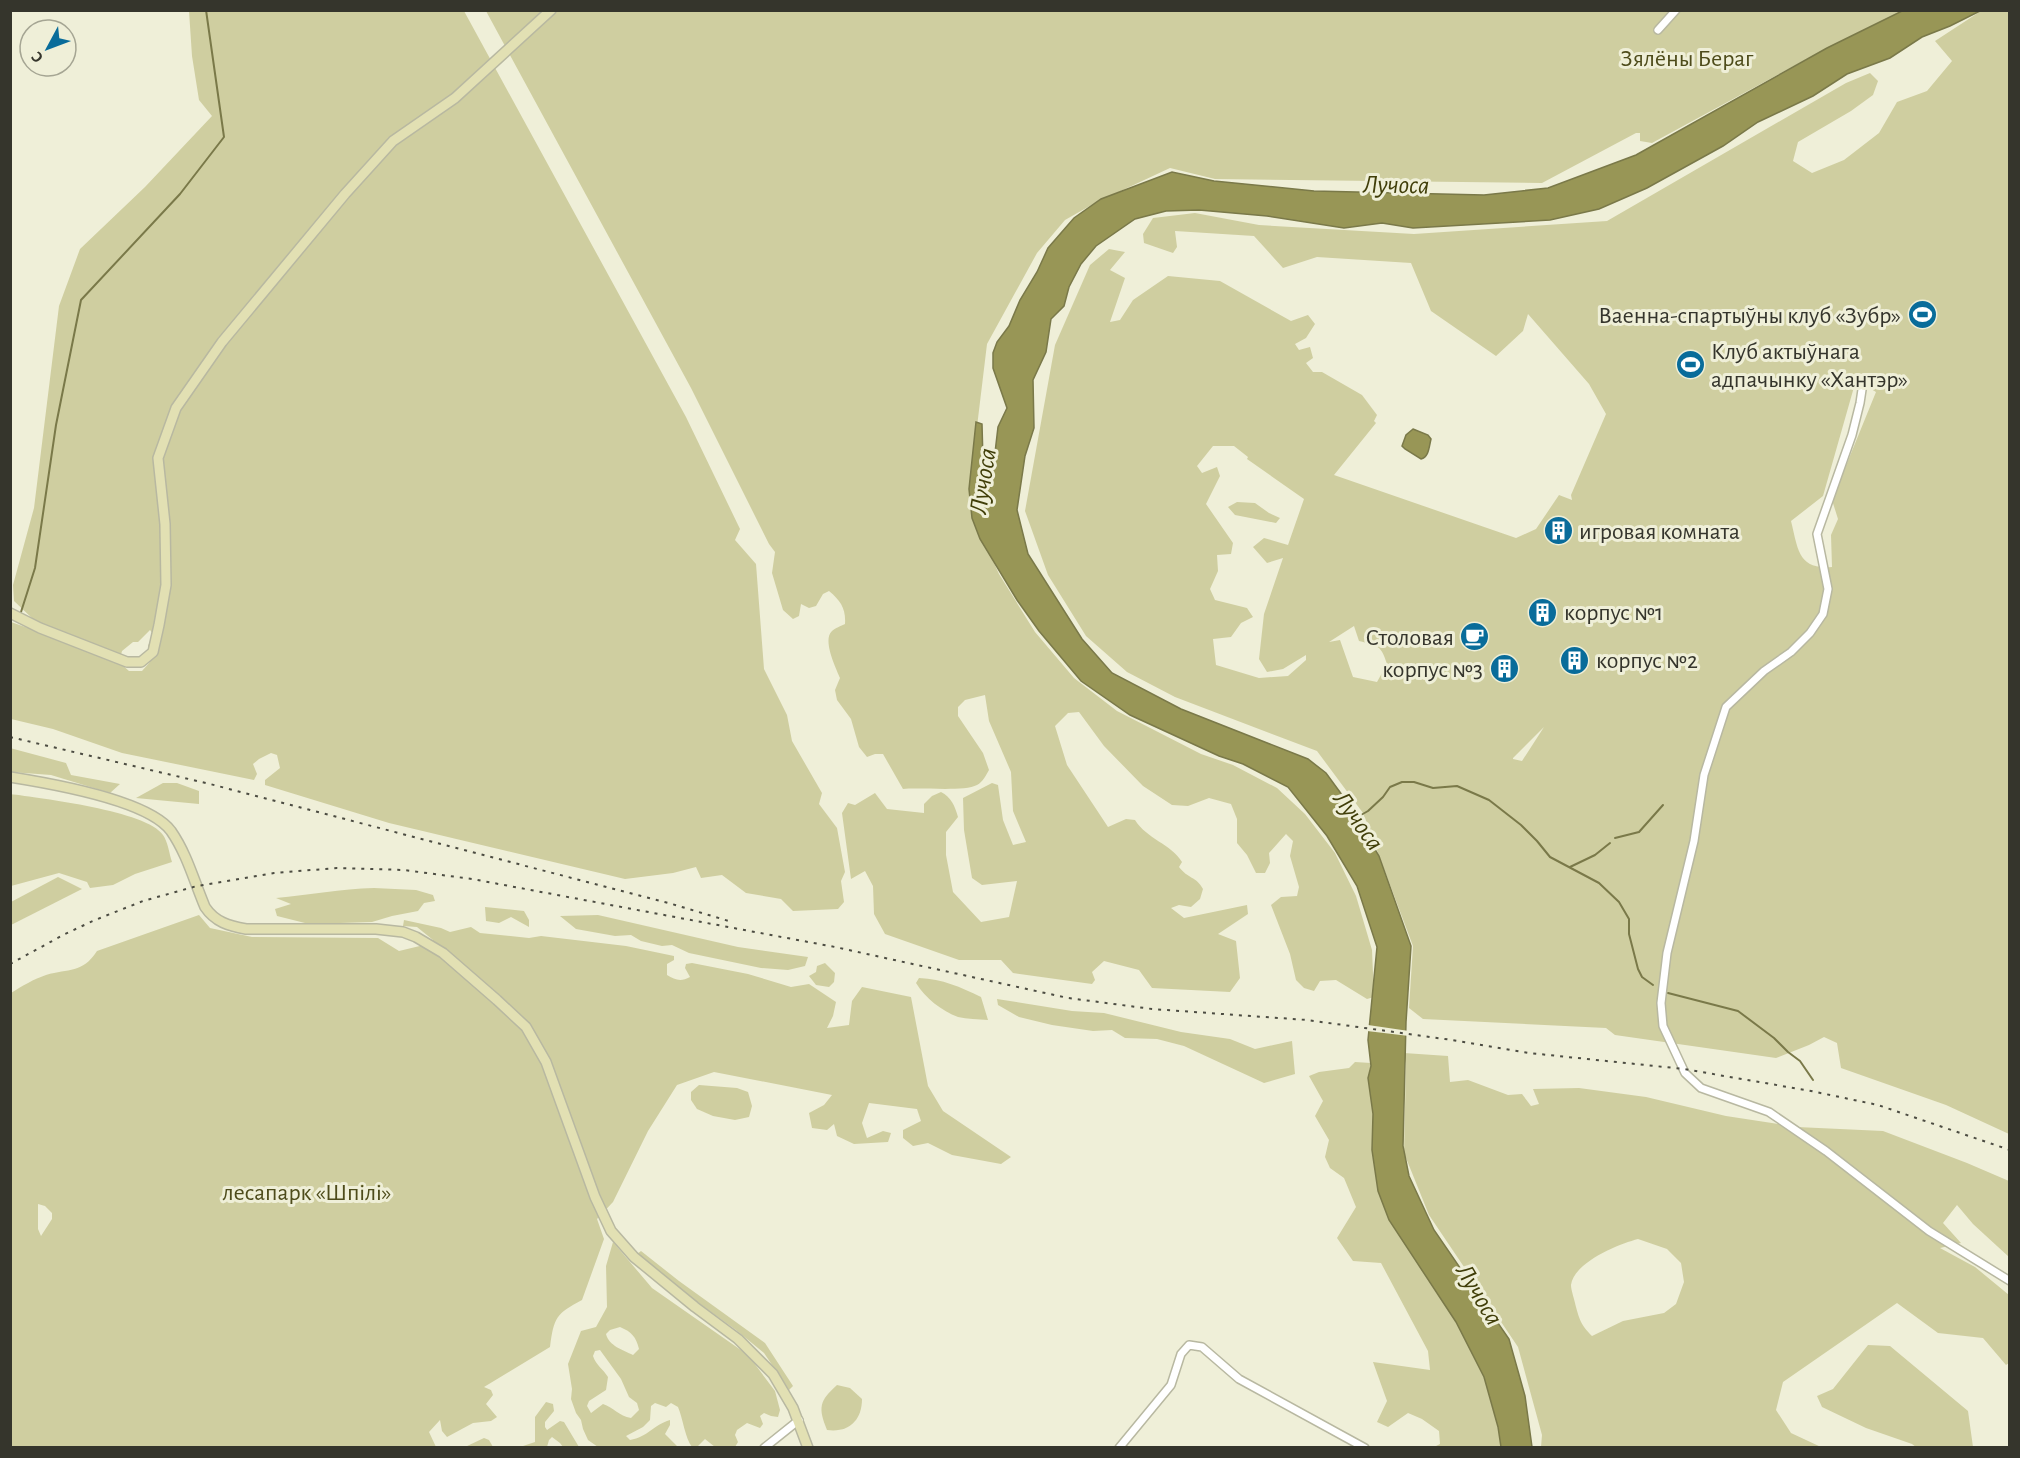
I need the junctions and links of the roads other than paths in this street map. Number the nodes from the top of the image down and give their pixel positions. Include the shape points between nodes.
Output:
1 (551, 10) edge
2 (1676, 10) edge
3 (1658, 30) dead end
4 (1863, 383) dead end
5 (10, 613) edge
6 (10, 777) edge
7 (2010, 1281) edge
8 (799, 1420) junction
9 (764, 1448) edge
10 (808, 1448) edge
11 (1119, 1448) edge
12 (1365, 1448) edge

1 - 5 street via 455,98 393,141 222,342 176,408 158,458 166,585 153,652 141,662 127,662
2 - 3 street
4 - 7 street via 1852,435 1817,534 1828,589 1823,614 1791,652 1726,707 1704,775 1694,841 1667,953 1661,1003 1663,1026 1685,1073 1701,1088 1769,1112 1929,1231
6 - 8 street via 86,792 152,816 169,829 184,853 205,907 218,921 246,929 403,932 443,954 525,1027 546,1062 611,1231 634,1257 738,1339 773,1374
8 - 9 street
8 - 10 street
11 - 12 street via 1171,1385 1181,1354 1189,1345 1202,1347 1239,1379

